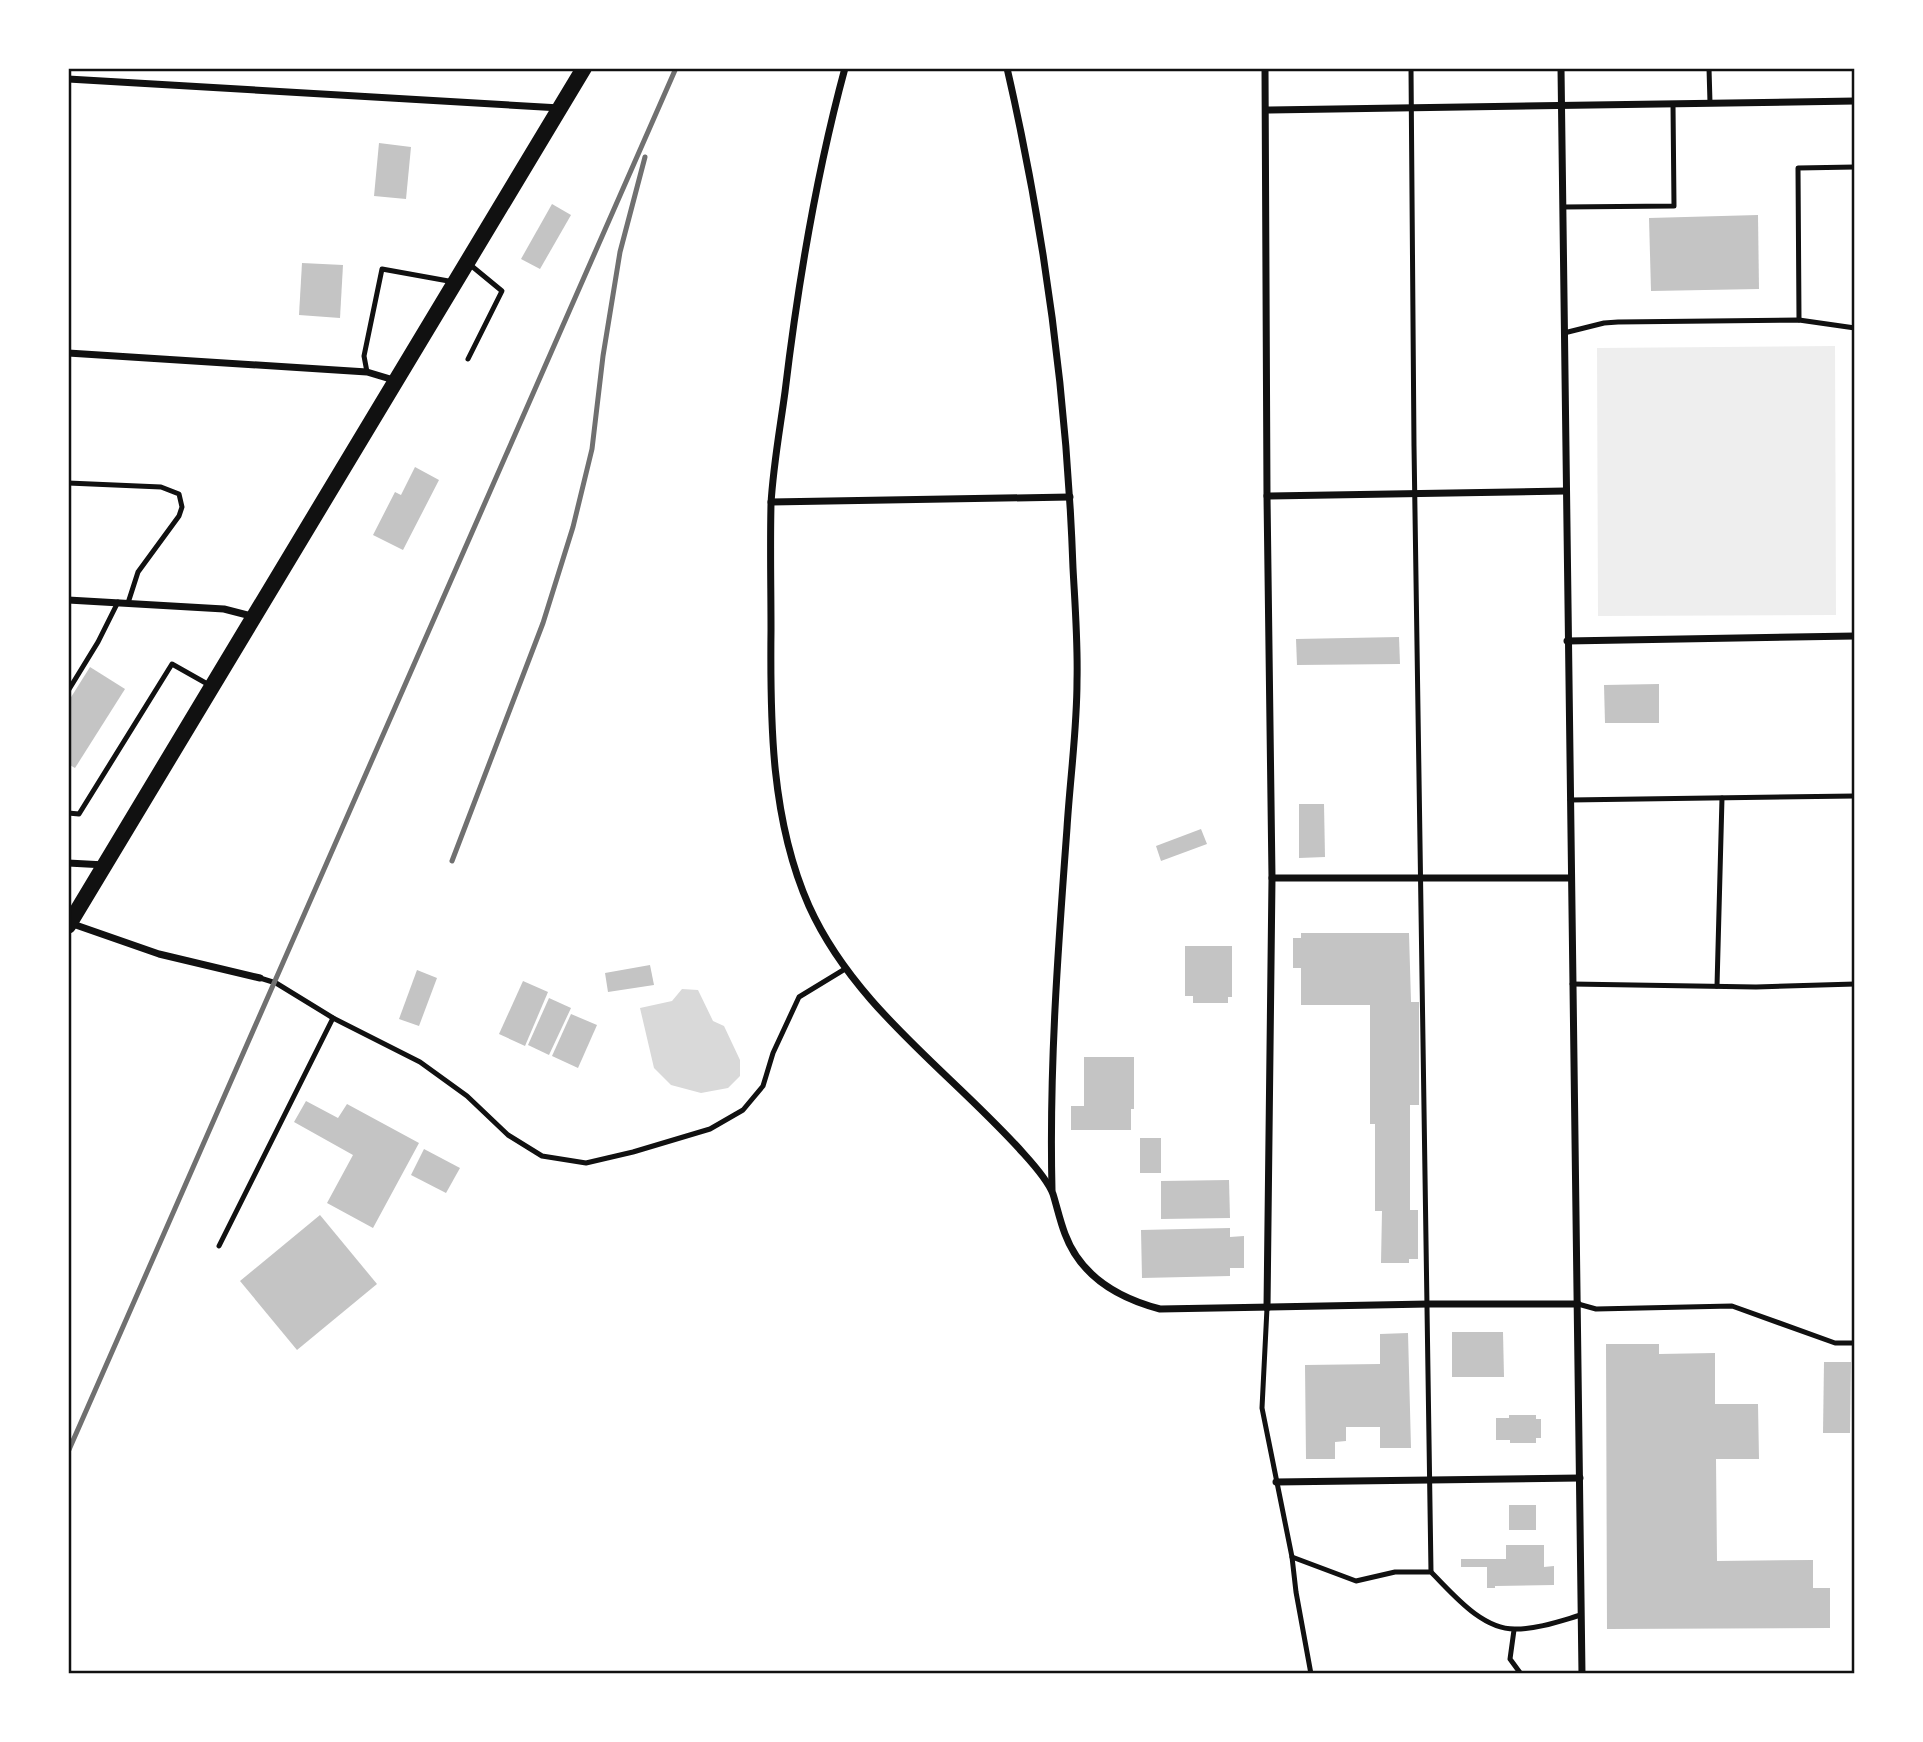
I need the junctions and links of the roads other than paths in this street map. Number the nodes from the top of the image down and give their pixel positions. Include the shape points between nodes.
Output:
1 (584, 68) edge
2 (845, 68) edge
3 (1007, 68) edge
4 (1265, 68) edge
5 (1411, 68) edge
6 (1561, 68) edge
7 (1709, 68) edge
8 (68, 79) edge
9 (1855, 101) edge
10 (1710, 103) junction
11 (1673, 104) junction
12 (1561, 106) junction
13 (560, 108) junction
14 (1412, 108) junction
15 (1266, 110) junction
16 (1855, 167) edge
17 (1563, 207) junction
18 (468, 263) junction
19 (457, 282) junction
20 (1799, 320) junction
21 (1855, 328) edge
22 (1564, 333) junction
23 (68, 353) edge
24 (468, 359) dead end
25 (367, 372) junction
26 (397, 381) junction
27 (68, 483) edge
28 (1565, 491) junction
29 (1415, 493) junction
30 (1266, 496) junction
31 (1070, 497) junction
32 (771, 502) junction
33 (68, 600) edge
34 (118, 602) junction
35 (128, 603) junction
36 (256, 618) junction
37 (1855, 636) edge
38 (1567, 641) junction
39 (214, 688) junction
40 (68, 691) edge
41 (1855, 796) edge
42 (1722, 797) junction
43 (1570, 800) junction
44 (68, 813) edge
45 (68, 863) edge
46 (106, 865) junction
47 (1272, 877) junction
48 (1421, 878) junction
49 (1570, 878) junction
50 (69, 925) edge
51 (845, 969) junction
52 (260, 978) joint
53 (1572, 984) junction
54 (1855, 984) edge
55 (1717, 986) junction
56 (333, 1018) junction
57 (1052, 1191) junction
58 (219, 1246) dead end
59 (1428, 1304) junction
60 (1578, 1304) junction
61 (1267, 1308) junction
62 (1855, 1343) edge
63 (1580, 1478) junction
64 (1429, 1480) junction
65 (1276, 1482) junction
66 (1292, 1557) junction
67 (1431, 1572) junction
68 (1581, 1615) junction
69 (1514, 1630) junction
70 (1311, 1674) edge
71 (1521, 1674) edge
72 (1582, 1674) edge

1 - 13 main road
2 - 32 street via 796,297
3 - 31 street via 1044,253 1061,375
4 - 15 street
5 - 14 lane
6 - 12 street
7 - 10 lane
8 - 13 street
9 - 10 street
10 - 11 street
11 - 12 street
11 - 17 lane via 1674,206
12 - 14 street
12 - 17 street
13 - 18 main road
14 - 15 street
14 - 29 lane
15 - 30 street
16 - 20 lane via 1797,168
17 - 22 street
18 - 19 main road
18 - 24 lane via 502,291
19 - 25 lane via 382,269 364,356
19 - 26 main road
20 - 21 lane
20 - 22 lane via 1604,323
22 - 28 street
23 - 25 street
25 - 26 street
26 - 36 main road
27 - 35 lane via 161,488 179,494 179,516 138,572
28 - 29 street
28 - 38 street
29 - 30 street
29 - 48 lane
30 - 47 street
31 - 32 street
31 - 57 street via 1077,681 1050,1099
32 - 51 street via 771,714 781,810 810,907
33 - 34 street
34 - 35 street
34 - 40 lane
35 - 36 street via 224,608
36 - 39 main road
37 - 38 street
38 - 43 street
39 - 44 lane via 173,664 79,814
39 - 46 main road
41 - 42 lane
42 - 43 lane
42 - 55 lane
43 - 49 street
45 - 46 street
46 - 50 main road
47 - 48 street
47 - 61 street
48 - 49 street
48 - 59 lane
49 - 53 street
50 - 52 street via 159,954
51 - 56 lane via 799,997 763,1086 743,1110 710,1129 586,1163 542,1156 508,1135 467,1096 419,1062
51 - 57 street via 873,1003 1027,1157
52 - 56 lane
53 - 55 lane
53 - 60 street
54 - 55 lane
56 - 58 lane
57 - 61 street via 1066,1238 1080,1263 1101,1284 1134,1302 1160,1309
59 - 60 street
59 - 61 street
59 - 64 lane
60 - 62 lane via 1596,1309 1732,1306 1835,1343
60 - 63 street
61 - 65 lane via 1262,1408
63 - 64 street
63 - 68 street
64 - 65 street
64 - 67 lane
65 - 66 lane
66 - 67 lane via 1356,1581 1395,1572
66 - 70 lane
67 - 69 lane via 1488,1623
68 - 69 lane
68 - 72 street
69 - 71 lane via 1510,1659

